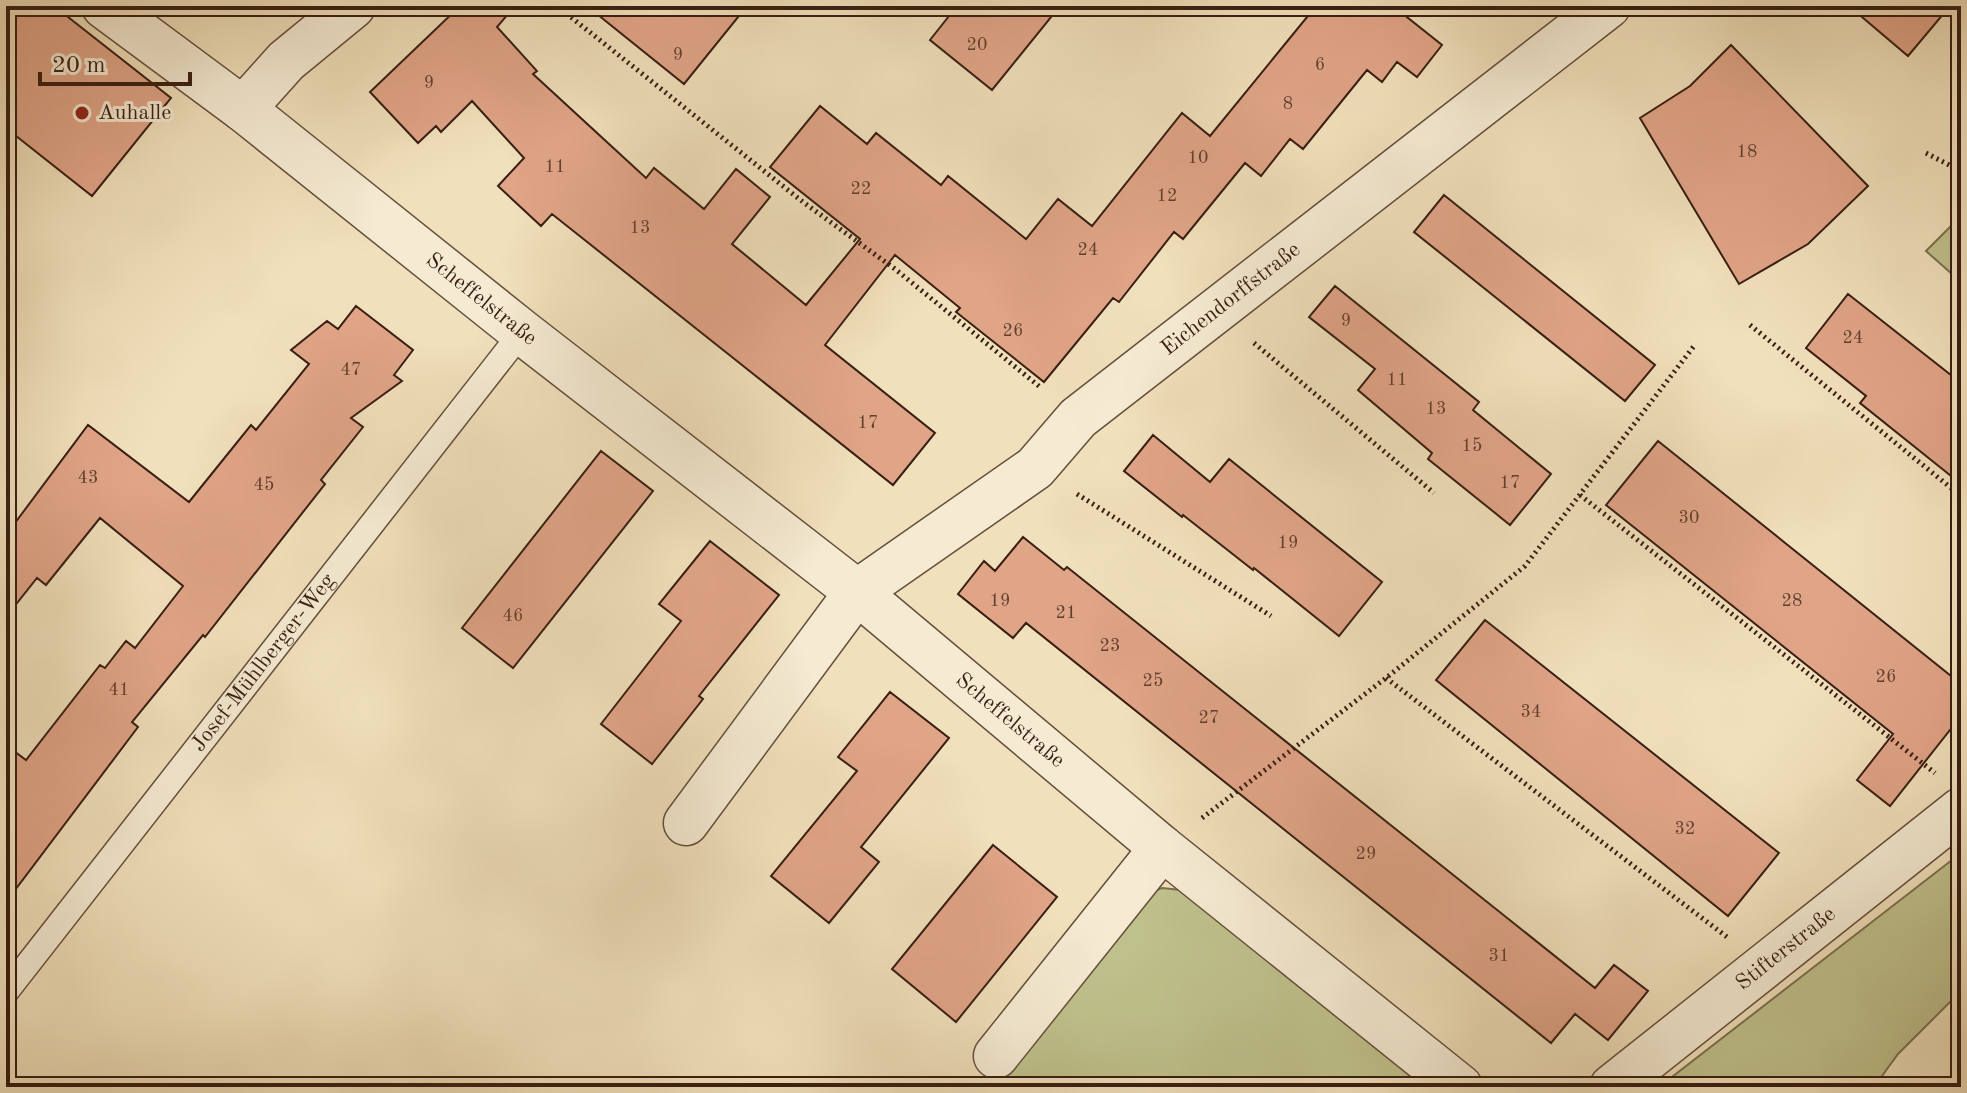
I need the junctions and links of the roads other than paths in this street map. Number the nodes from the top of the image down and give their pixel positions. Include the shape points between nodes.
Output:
1 (104, 6) edge
2 (353, 6) edge
3 (1608, 6) edge
4 (243, 109) junction
5 (522, 332) junction
6 (857, 592) junction
7 (1961, 810) edge
8 (686, 823) dead end
9 (1162, 848) junction
10 (6, 992) edge
11 (996, 1056) dead end
12 (1460, 1087) edge
13 (1612, 1087) edge

1 - 4 street, Scheffelstraße
2 - 4 street via 286,61
3 - 6 street, Eichendorffstraße via 1078,418 1035,468
4 - 5 street, Scheffelstraße
5 - 6 street, Scheffelstraße
5 - 10 lane, Josef-Mühlberger-Weg
6 - 8 street
6 - 9 street, Scheffelstraße
7 - 13 street, Stifterstraße
9 - 11 street
9 - 12 street, Scheffelstraße

